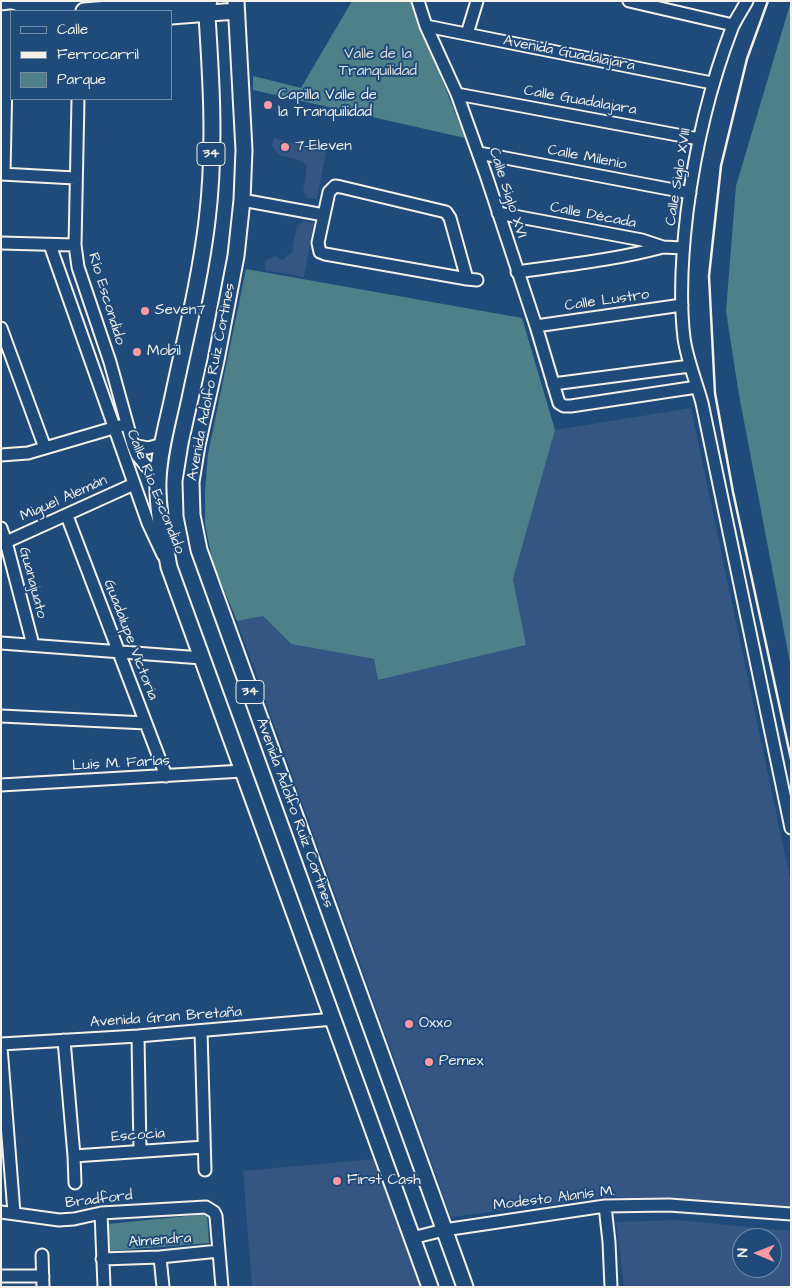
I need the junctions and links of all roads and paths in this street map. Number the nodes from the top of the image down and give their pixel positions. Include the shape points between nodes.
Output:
1 (418, 1) edge
2 (476, 1) edge
3 (629, 1) edge
4 (746, 1) edge
5 (207, 4) edge
6 (236, 6) edge
7 (102, 10) edge
8 (172, 16) edge
9 (6, 25) edge
10 (426, 26) junction
11 (733, 26) junction
12 (468, 34) junction
13 (712, 83) junction
14 (457, 94) junction
15 (78, 100) edge
16 (699, 138) junction
17 (479, 153) junction
18 (3, 174) edge
19 (75, 178) junction
20 (690, 193) junction
21 (242, 200) junction
22 (498, 213) junction
23 (324, 215) junction
24 (1, 244) edge
25 (50, 245) junction
26 (75, 245) junction
27 (663, 247) junction
28 (683, 248) junction
29 (517, 272) junction
30 (682, 305) junction
31 (536, 326) junction
32 (1, 328) edge
33 (98, 328) junction
34 (81, 335) junction
35 (690, 366) junction
36 (553, 384) junction
37 (697, 387) junction
38 (127, 424) junction
39 (114, 427) junction
40 (133, 444) junction
41 (163, 444) junction
42 (45, 448) junction
43 (1, 455) edge
44 (158, 480) junction
45 (134, 484) junction
46 (67, 516) junction
47 (1, 528) edge
48 (6, 542) junction
49 (170, 567) junction
50 (1, 643) edge
51 (33, 645) junction
52 (119, 651) junction
53 (202, 658) junction
54 (1, 716) edge
55 (146, 723) junction
56 (243, 771) junction
57 (166, 776) junction
58 (1, 785) edge
59 (791, 828) edge
60 (334, 1019) junction
61 (201, 1031) junction
62 (138, 1036) junction
63 (64, 1040) junction
64 (1, 1046) edge
65 (204, 1147) junction
66 (140, 1151) junction
67 (74, 1156) junction
68 (205, 1170) dead end
69 (74, 1183) dead end
70 (605, 1206) junction
71 (1, 1212) edge
72 (14, 1213) junction
73 (101, 1213) junction
74 (791, 1214) edge
75 (78, 1218) junction
76 (102, 1230) junction
77 (444, 1230) junction
78 (412, 1238) junction
79 (219, 1251) junction
80 (42, 1255) dead end
81 (160, 1257) junction
82 (102, 1260) junction
83 (1, 1276) edge
84 (43, 1281) edge
85 (104, 1287) edge
86 (163, 1287) edge
87 (222, 1287) edge
88 (430, 1287) edge
89 (465, 1287) edge
90 (611, 1287) edge

1 - 10 street, Calle Siglo XVI
2 - 12 street
3 - 11 street
4 - 11 street, Calle Siglo XVIII
5 - 6 main road
5 - 7 main road
5 - 8 main road
5 - 41 main road, 34 via 212,118 207,221 196,295
6 - 21 main road, Avenida Adolfo Ruíz Cortines / 34 via 244,150
9 - 18 street
10 - 12 street, Avenida Guadalajara
10 - 14 street, Calle Siglo XVI
11 - 13 street, Calle Siglo XVIII
12 - 13 street, Avenida Guadalajara
13 - 16 street, Calle Siglo XVIII
14 - 16 street, Calle Guadalajara
14 - 17 street, Calle Siglo XVI
15 - 19 street, Río Escondido
16 - 20 street, Calle Siglo XVIII
17 - 20 street, Calle Milenio
17 - 22 street, Calle Siglo XVI
18 - 19 street
19 - 26 street, Río Escondido
20 - 28 street, Calle Siglo XVIII
21 - 23 street
21 - 77 main road, Avenida Adolfo Ruíz Cortines / 34 via 236,256 197,444 191,482 192,516 213,594
22 - 27 street, Calle Década via 642,240
22 - 29 street, Calle Siglo XVI
23 - 23 street via 318,243 320,252 472,279 450,218 443,210 336,186 329,192
24 - 25 street
25 - 26 street
25 - 34 street, Calle Río Escondido
26 - 33 street, Río Escondido via 78,267
27 - 28 street, Calle Década
27 - 29 street via 601,261
28 - 30 street, Calle Siglo XVIII
29 - 31 street, Calle Siglo XVI
30 - 31 street, Calle Lustro
30 - 35 street, Calle Siglo XVIII
31 - 36 street, Calle Siglo XVI
32 - 42 street
33 - 34 street
33 - 38 street, Río Escondido
34 - 39 street, Calle Río Escondido
35 - 36 street
35 - 37 street, Calle Siglo XVIII
36 - 37 street, Calle Siglo XVI via 556,397 564,406
37 - 59 street, Calle Siglo XVIII
38 - 39 street
38 - 40 street, Río Escondido
39 - 42 street
39 - 45 street, Calle Río Escondido
40 - 41 street via 148,448
40 - 44 street, Río Escondido via 137,455
41 - 44 main road, 34
42 - 43 street
44 - 49 main road, 34 via 159,513
45 - 46 street, Miguel Alemán
45 - 49 street, Calle Río Escondido via 148,523
46 - 48 street, Miguel Alemán
46 - 52 street, Guadalupe Victoria
47 - 48 street, Guanajuato
48 - 51 street, Guanajuato
49 - 53 main road, 34
50 - 51 street
51 - 52 street
52 - 53 street
52 - 55 street, Guadalupe Victoria
53 - 56 main road, 34
54 - 55 street
55 - 57 street, Guadalupe Victoria
56 - 57 street, Luis M. Farías
56 - 60 main road, 34
57 - 58 street, Luis M. Farías
60 - 61 street, Avenida Gran Bretaña
60 - 78 main road, 34
61 - 62 street, Avenida Gran Bretaña
61 - 65 street
62 - 63 street, Avenida Gran Bretaña
62 - 66 street
63 - 64 street, Avenida Gran Bretaña
63 - 67 street
64 - 72 street
65 - 66 street, Escocia
65 - 68 street
66 - 67 street, Escocia
67 - 69 street
70 - 74 street, Modesto Alanís M. via 669,1205
70 - 77 street, Modesto Alanís M.
70 - 90 street
71 - 72 street, Bradford
72 - 75 street, Bradford via 59,1220
73 - 75 street, Bradford
73 - 76 street
73 - 79 street, Bradford via 211,1208 216,1216
75 - 76 street
76 - 82 street
77 - 78 street, Modesto Alanís M.
77 - 89 main road, Avenida Adolfo Ruíz Cortines / 34
78 - 88 main road, 34
79 - 81 street, Almendra
79 - 87 street
80 - 84 street
81 - 82 street, Almendra
81 - 86 street
82 - 85 street
83 - 84 street

